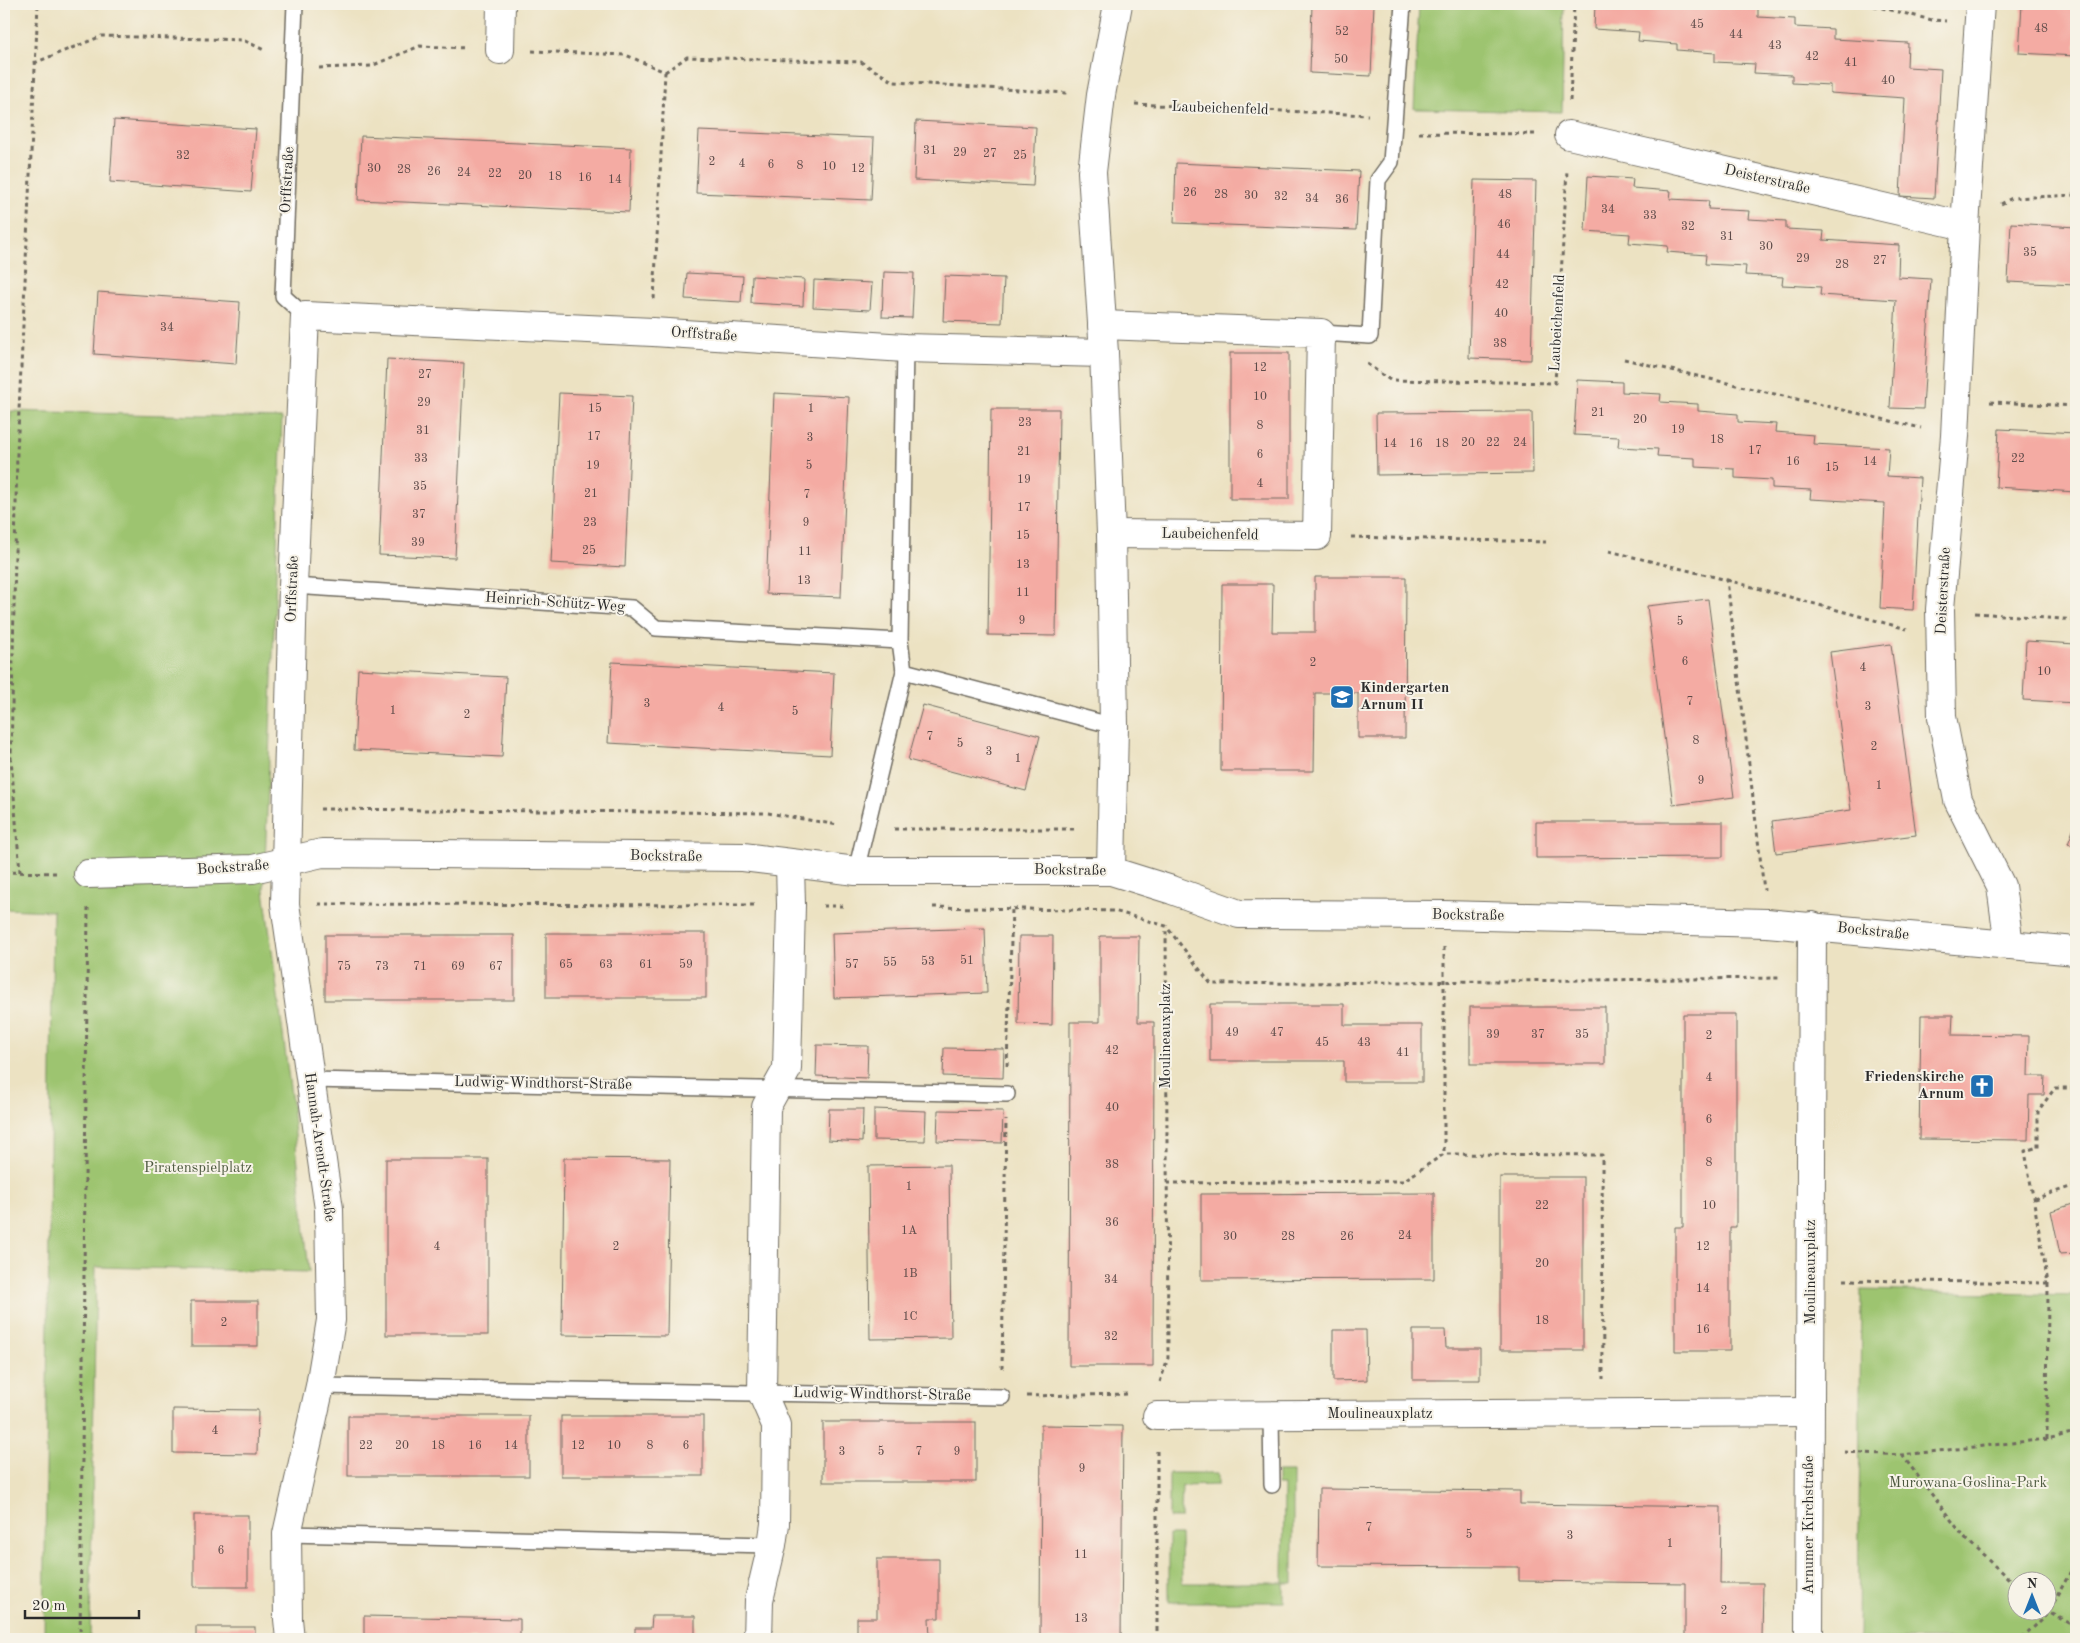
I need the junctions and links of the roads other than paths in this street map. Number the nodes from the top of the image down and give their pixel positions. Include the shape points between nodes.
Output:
1 (295, 4) edge
2 (501, 4) edge
3 (1118, 4) edge
4 (1403, 4) edge
5 (1980, 14) edge
6 (500, 50) road end
7 (1569, 134) road end
8 (1966, 226) junction
9 (305, 316) junction
10 (1102, 325) junction
11 (1321, 334) junction
12 (905, 348) junction
13 (1104, 353) junction
14 (1111, 534) junction
15 (293, 586) junction
16 (900, 641) junction
17 (904, 671) junction
18 (1114, 726) junction
19 (287, 862) junction
20 (790, 864) junction
21 (856, 871) junction
22 (1111, 871) junction
23 (88, 874) road end
24 (1812, 926) junction
25 (2009, 945) junction
26 (2076, 951) edge
27 (310, 1080) junction
28 (777, 1088) junction
29 (1007, 1094) road end
30 (320, 1386) junction
31 (762, 1392) junction
32 (1002, 1397) road end
33 (1157, 1405) road end
34 (1809, 1412) junction
35 (1271, 1415) junction
36 (1272, 1485) dead end
37 (287, 1534) junction
38 (772, 1544) junction
39 (290, 1639) edge
40 (758, 1639) edge
41 (1809, 1639) edge

1 - 9 lane, Orffstraße via 283,296
2 - 6 street
3 - 10 street via 1101,95 1092,172
4 - 11 lane via 1391,162 1378,180 1370,336
5 - 8 street, Deisterstraße
7 - 8 street, Deisterstraße
8 - 25 street, Deisterstraße via 1955,436 1940,609 1942,717 1958,800 2001,886
9 - 12 street, Orffstraße via 653,332
9 - 15 street, Orffstraße
10 - 11 street
10 - 13 street
11 - 14 street, Laubeichenfeld via 1317,536
12 - 13 street, Orffstraße
12 - 16 lane
13 - 14 street
14 - 18 street
15 - 16 lane, Heinrich-Schütz-Weg via 632,608 656,628
15 - 19 street, Orffstraße
16 - 17 lane
17 - 18 lane
17 - 21 lane
18 - 22 street
19 - 20 street, Bockstraße via 322,854 744,857
19 - 23 street, Bockstraße via 253,869
19 - 27 street, Hannah-Arendt-Straße via 285,904
20 - 21 street, Bockstraße
20 - 28 street via 787,1070
21 - 22 street, Bockstraße
22 - 24 street, Bockstraße via 1238,914 1444,915 1768,922
24 - 25 street, Bockstraße
24 - 34 street, Moulineauxplatz
25 - 26 street, Bockstraße
27 - 28 lane, Ludwig-Windthorst-Straße
27 - 30 street, Hannah-Arendt-Straße via 329,1209 331,1320
28 - 29 lane, Ludwig-Windthorst-Straße
28 - 31 street via 766,1108
30 - 31 lane, Ludwig-Windthorst-Straße
30 - 37 street, Hannah-Arendt-Straße
31 - 32 lane, Ludwig-Windthorst-Straße
31 - 38 street via 776,1425
33 - 35 street, Moulineauxplatz
34 - 35 street, Moulineauxplatz
34 - 41 street, Arnumer Kirchstraße
35 - 36 lane
37 - 38 lane
37 - 39 street, Hannah-Arendt-Straße
38 - 40 street via 759,1600

